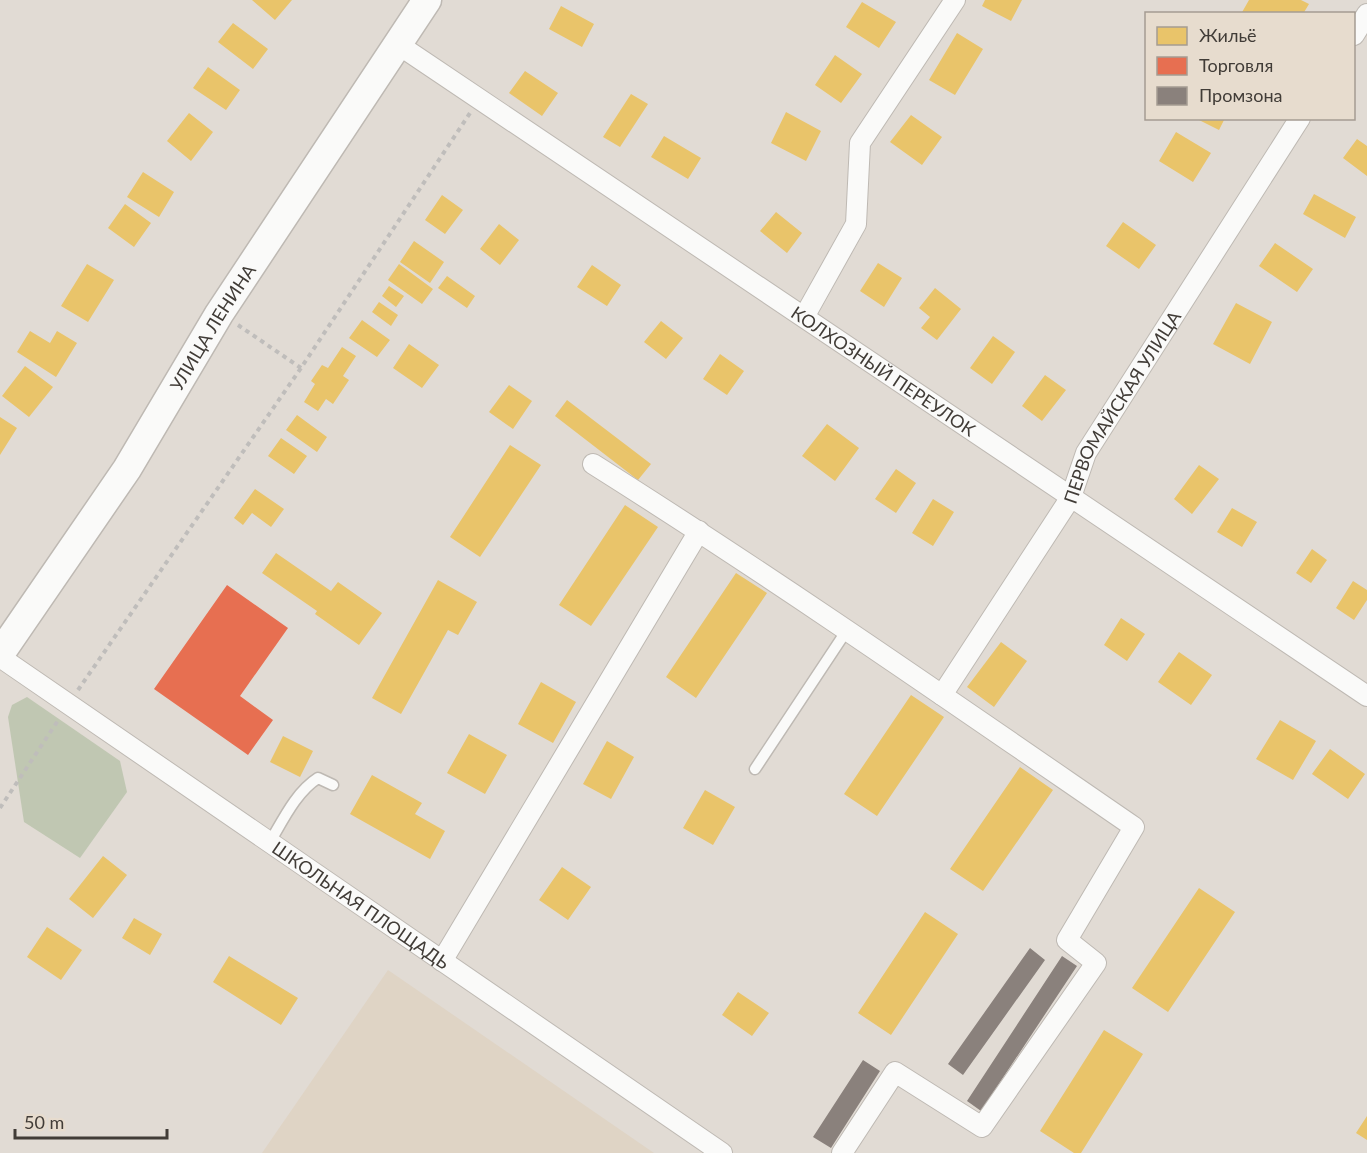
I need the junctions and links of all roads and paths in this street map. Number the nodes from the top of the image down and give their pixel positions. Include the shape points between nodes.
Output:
1 (427, 0) edge
2 (955, 0) edge
3 (1367, 14) edge
4 (1355, 33) edge
5 (399, 45) junction
6 (479, 99) junction
7 (1299, 120) edge
8 (219, 314) junction
9 (804, 318) junction
10 (301, 368) junction
11 (593, 464) dead end
12 (1071, 497) junction
13 (699, 531) junction
14 (847, 630) junction
15 (0, 655) edge
16 (942, 695) junction
17 (1367, 696) edge
18 (69, 704) junction
19 (755, 769) dead end
20 (333, 785) dead end
21 (0, 808) edge
22 (270, 842) junction
23 (442, 961) junction
24 (722, 1153) edge
25 (842, 1153) edge

1 - 5 main road, УЛИЦА ЛЕНИНА
2 - 9 street via 860,143 856,224
3 - 4 street
5 - 6 street, КОЛХОЗНЫЙ ПЕРЕУЛОК
5 - 8 main road, УЛИЦА ЛЕНИНА
6 - 9 street, КОЛХОЗНЫЙ ПЕРЕУЛОК
6 - 10 path
7 - 12 street, ПЕРВОМАЙСКАЯ УЛИЦА via 1086,453
8 - 10 path
8 - 15 main road, УЛИЦА ЛЕНИНА via 127,469
9 - 12 street, КОЛХОЗНЫЙ ПЕРЕУЛОК
10 - 18 path
11 - 13 street
12 - 16 street, ПЕРВОМАЙСКАЯ УЛИЦА
12 - 17 street, КОЛХОЗНЫЙ ПЕРЕУЛОК
13 - 14 street
13 - 23 street
14 - 16 street
14 - 19 lane
15 - 18 street, ШКОЛЬНАЯ ПЛОЩАДЬ
16 - 25 street via 1134,827 1066,940 1096,963 982,1127 895,1072
18 - 21 path
18 - 22 street, ШКОЛЬНАЯ ПЛОЩАДЬ
20 - 22 lane via 318,778 310,783
22 - 23 street, ШКОЛЬНАЯ ПЛОЩАДЬ
23 - 24 street, ШКОЛЬНАЯ ПЛОЩАДЬ

